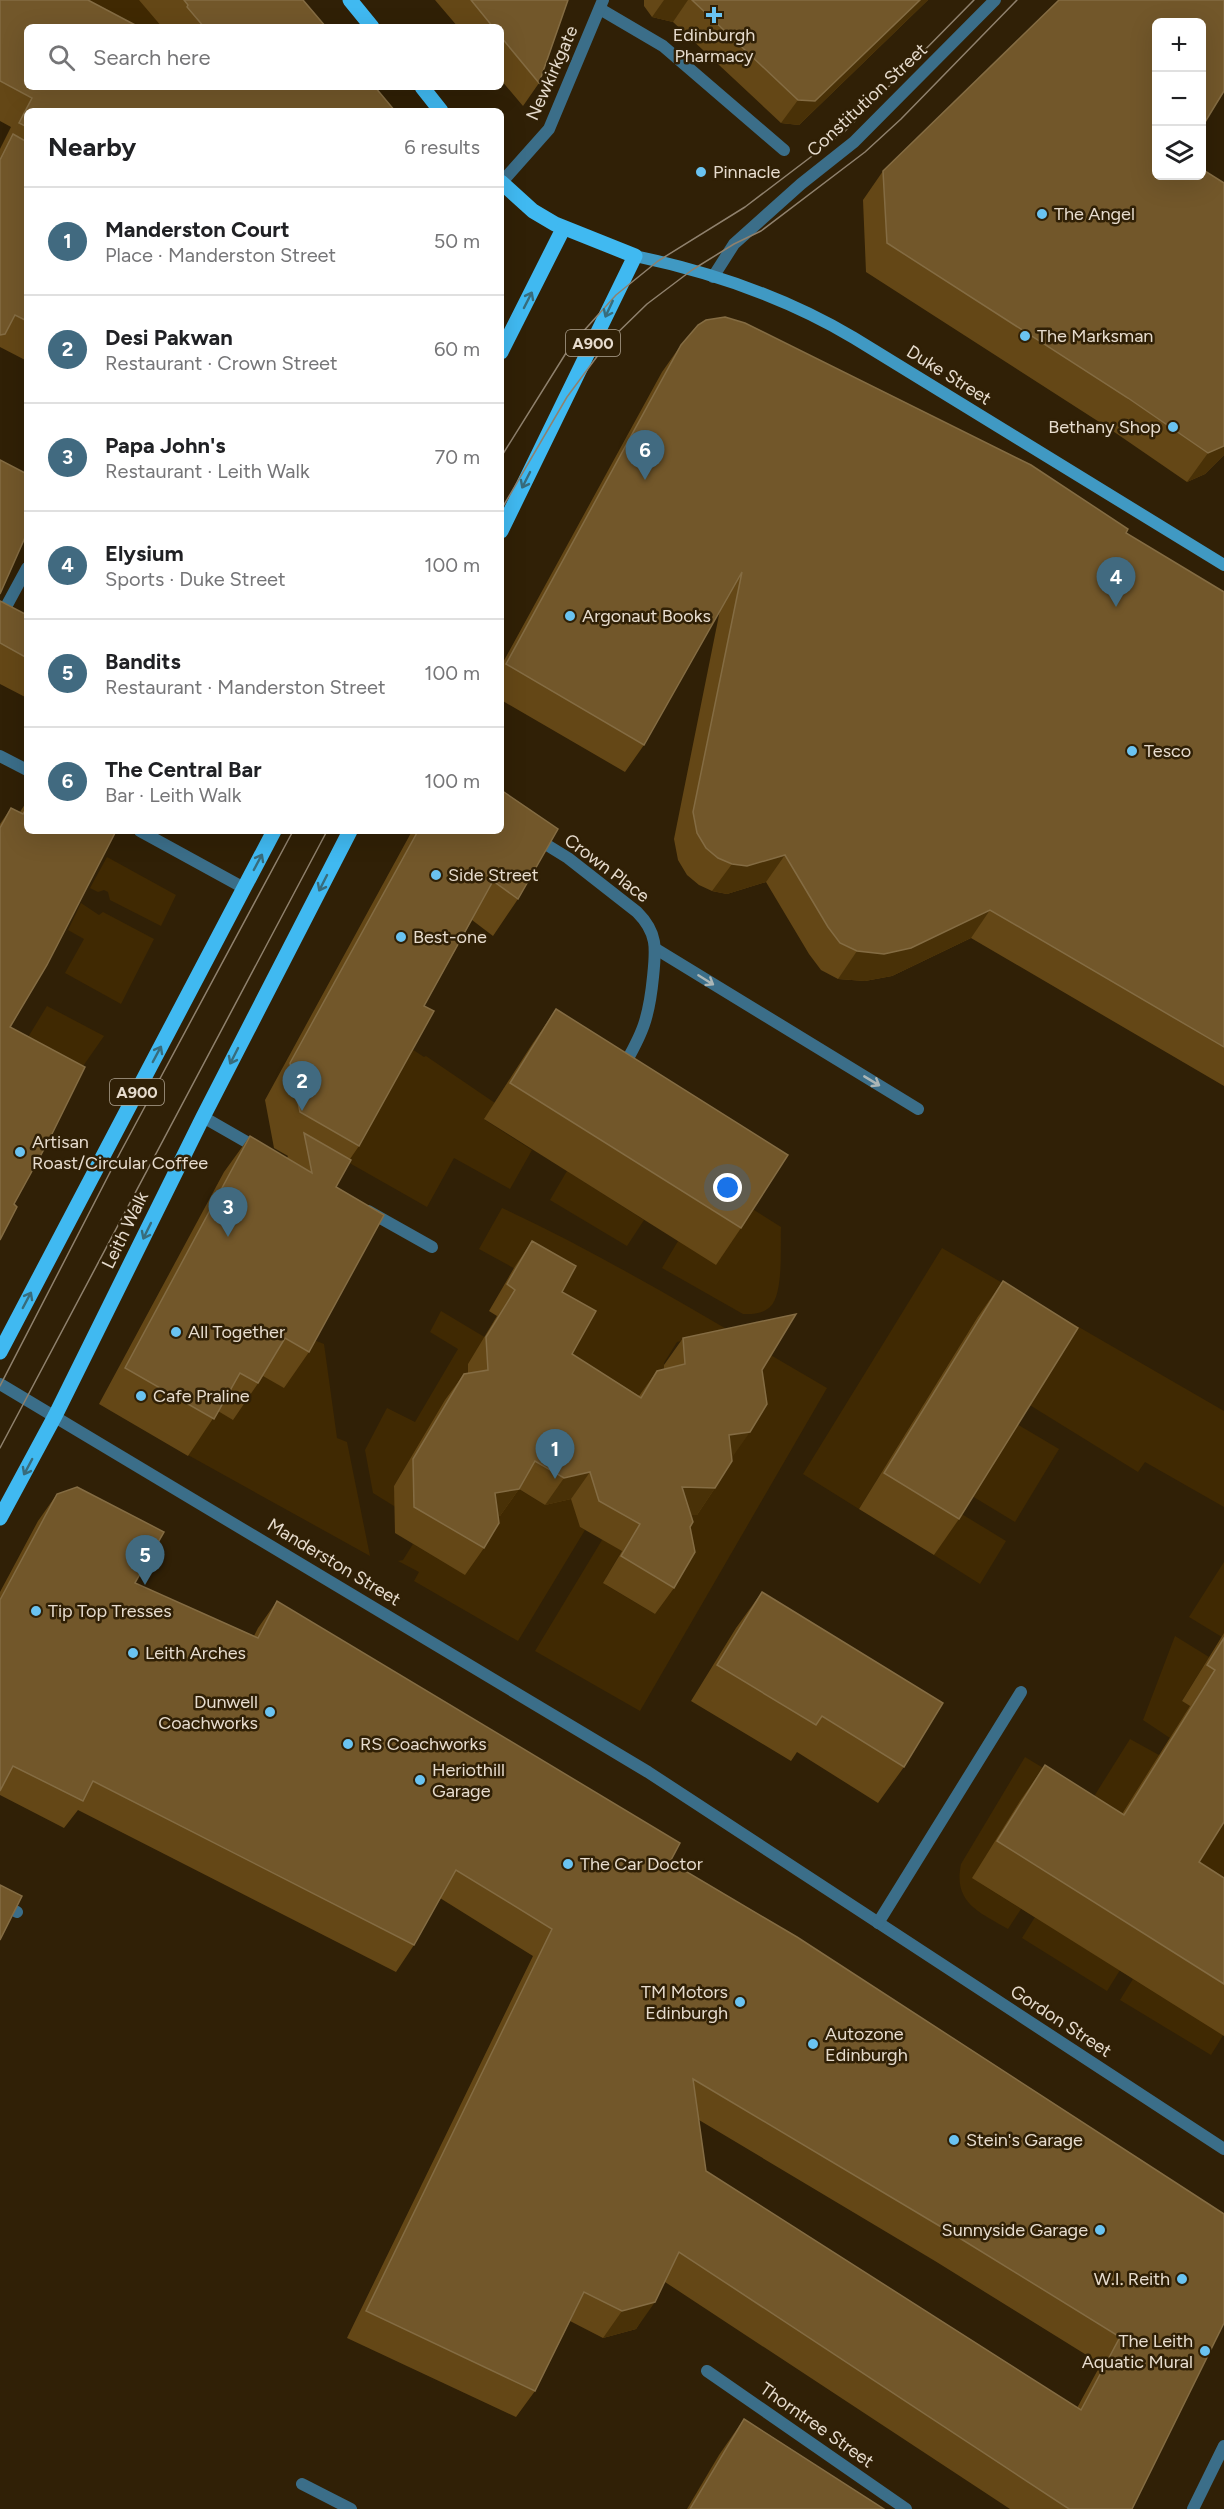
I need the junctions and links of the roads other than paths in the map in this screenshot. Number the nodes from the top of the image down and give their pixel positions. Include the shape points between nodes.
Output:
1 (350, 0) edge
2 (995, 0) edge
3 (602, 5) edge
4 (370, 24) edge
5 (424, 90) edge
6 (439, 108) edge
7 (784, 150) dead end
8 (504, 180) edge
9 (504, 186) edge
10 (563, 229) junction
11 (635, 256) junction
12 (714, 277) junction
13 (504, 346) edge
14 (504, 525) edge
15 (1224, 566) edge
16 (24, 574) edge
17 (0, 618) edge
18 (0, 756) edge
19 (24, 768) edge
20 (520, 828) edge
21 (146, 834) edge
22 (272, 834) edge
23 (348, 834) edge
24 (244, 888) junction
25 (656, 949) junction
26 (620, 1073) edge
27 (918, 1109) dead end
28 (203, 1117) junction
29 (273, 1157) edge
30 (352, 1202) edge
31 (432, 1247) dead end
32 (0, 1352) edge
33 (0, 1384) edge
34 (55, 1416) junction
35 (0, 1518) edge
36 (1021, 1692) dead end
37 (648, 1772) joint
38 (0, 1903) edge
39 (17, 1912) edge
40 (878, 1923) junction
41 (1224, 2149) edge
42 (707, 2371) dead end
43 (1224, 2446) edge
44 (302, 2484) dead end
45 (351, 2509) edge
46 (906, 2509) edge
47 (1193, 2509) edge

1 - 4 main road
2 - 12 street, Constitution Street via 854,142 734,244
3 - 7 street via 663,46
3 - 8 street, Newkirkgate via 549,129
5 - 6 main road
9 - 10 main road via 533,211
10 - 11 main road
13 -> 10 main road
11 - 12 street, Duke Street
11 -> 14 main road, A900
12 - 15 street, Duke Street via 802,309 843,331
16 - 17 street
18 - 19 street
20 - 25 street, Crown Place via 568,858 637,912 653,934
21 - 24 street
24 -> 22 main road, A900
23 -> 28 main road, Leith Walk
32 -> 24 main road, A900
25 - 26 street, Crown Place via 650,1012
25 -> 27 street
28 - 29 street
28 -> 34 main road, Leith Walk
30 - 31 street
33 - 34 street, Manderston Street
34 -> 35 main road, Leith Walk
34 - 37 street, Manderston Street
36 - 40 street
37 - 40 street, Gordon Street
38 - 39 street
40 - 41 street, Gordon Street
42 - 46 street, Thorntree Street
43 - 47 street
44 - 45 street

